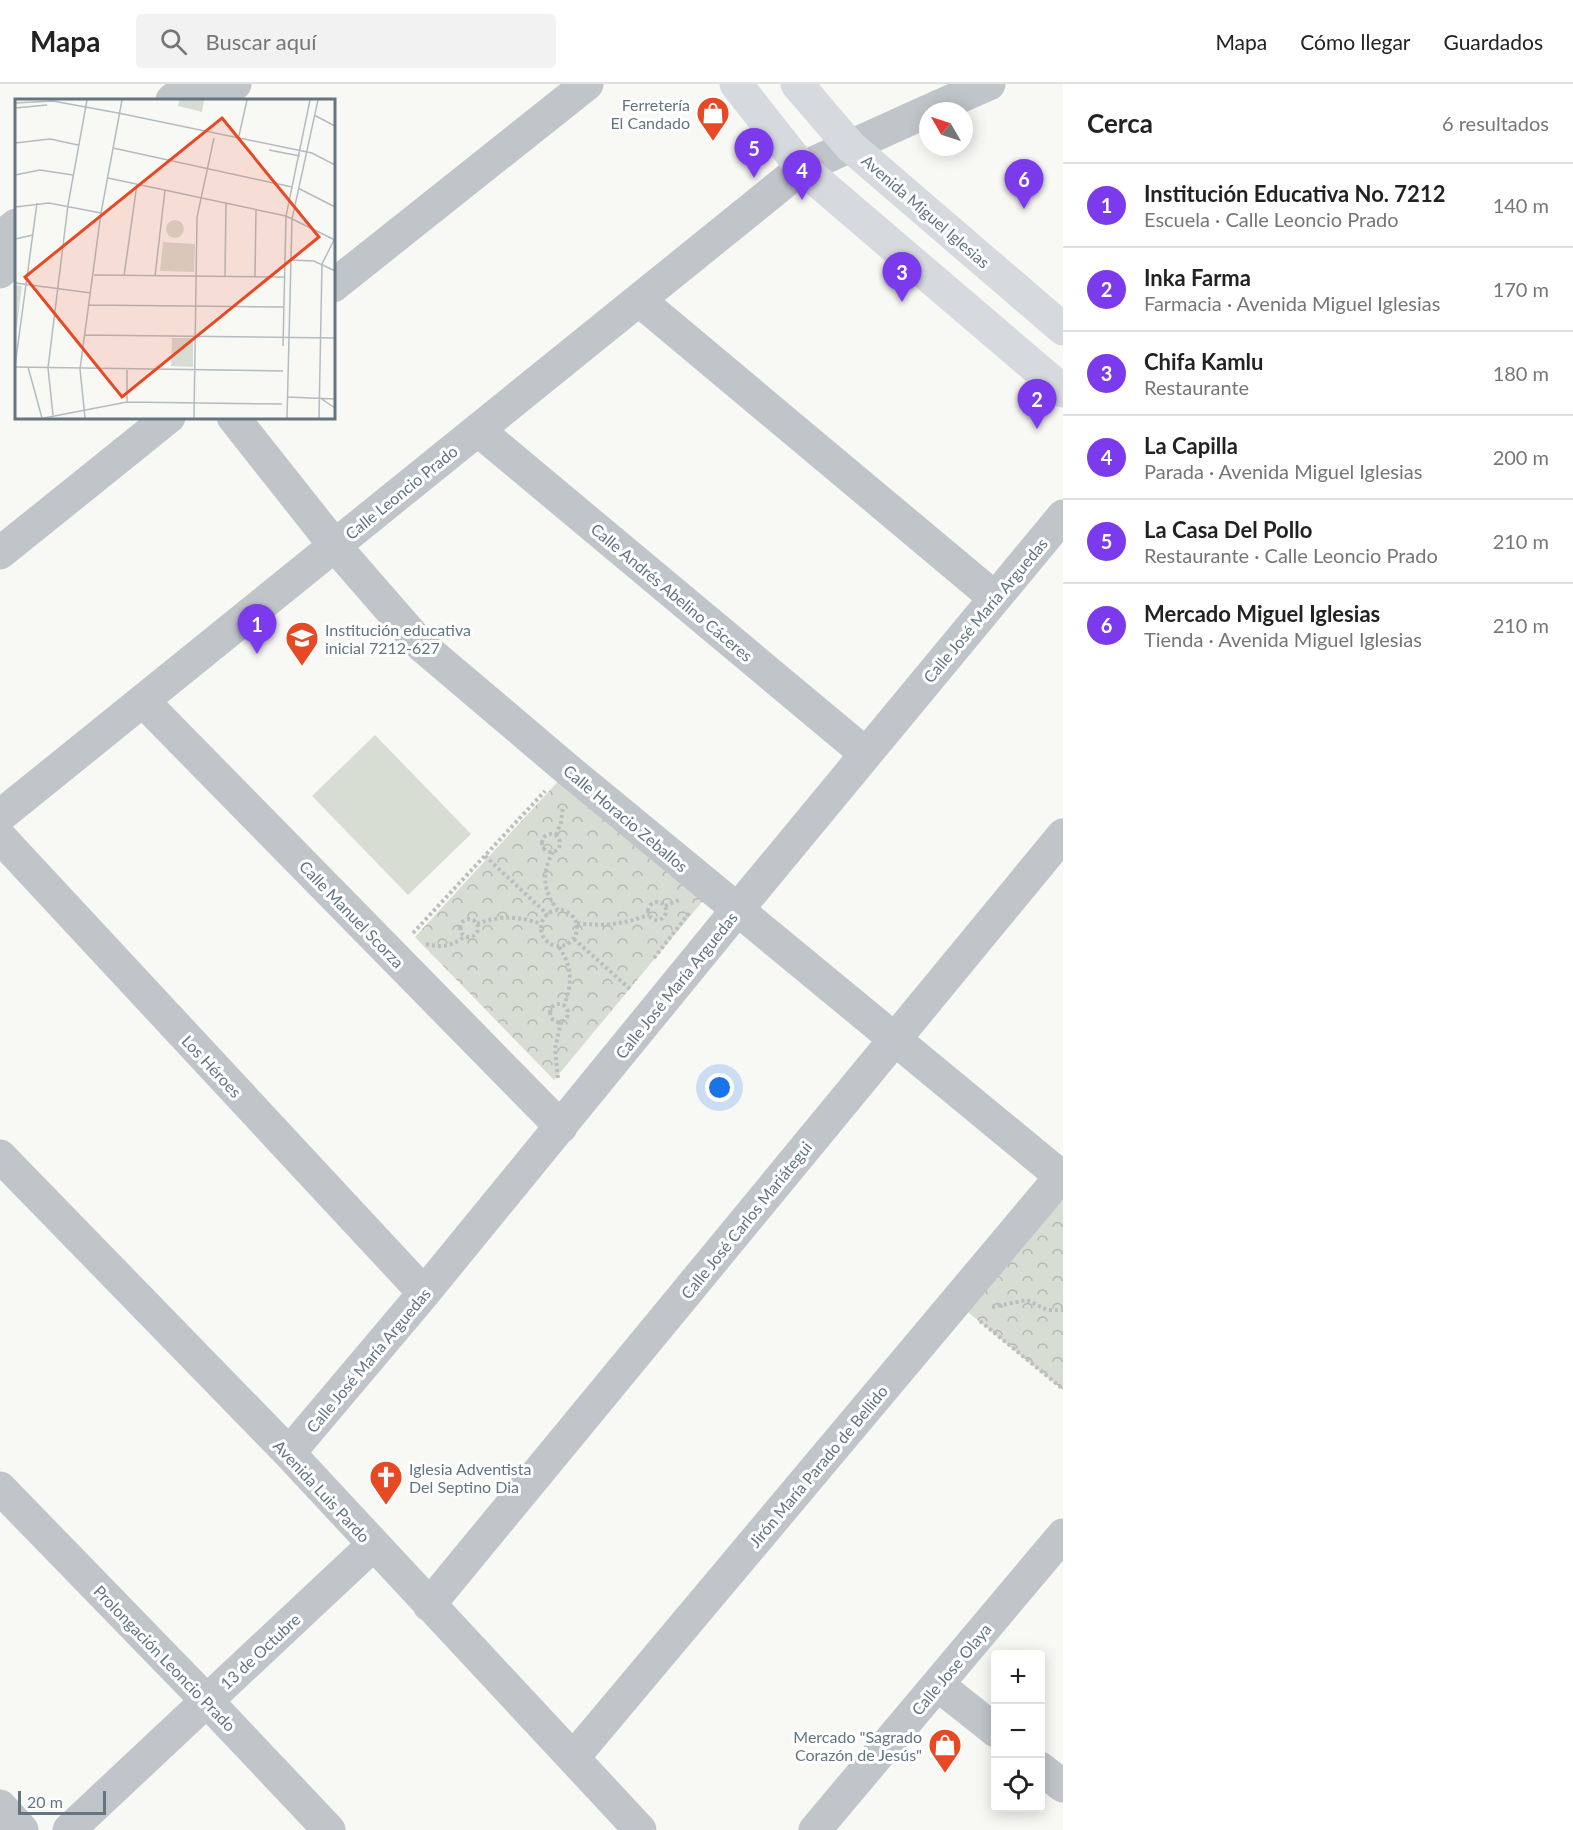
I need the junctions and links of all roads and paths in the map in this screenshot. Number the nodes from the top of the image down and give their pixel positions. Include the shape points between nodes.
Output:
1 (235, 84) edge
2 (587, 84) edge
3 (736, 84) edge
4 (797, 84) edge
5 (989, 84) edge
6 (193, 93) edge
7 (948, 102) edge
8 (919, 115) edge
9 (850, 146) junction
10 (802, 168) junction
11 (15, 226) edge
12 (0, 238) edge
13 (15, 260) edge
14 (0, 272) edge
15 (334, 285) edge
16 (639, 300) junction
17 (1063, 329) edge
18 (1063, 392) edge
19 (168, 418) edge
20 (234, 418) edge
21 (477, 430) junction
22 (1063, 516) edge
23 (335, 546) junction
24 (0, 553) edge
25 (996, 598) junction
26 (143, 701) junction
27 (866, 754) junction
28 (567, 769) junction
29 (0, 816) edge
30 (1063, 835) edge
31 (0, 837) edge
32 (553, 852) junction
33 (485, 856) junction
34 (694, 906) dead end
35 (558, 910) junction
36 (737, 910) junction
37 (548, 915) junction
38 (648, 915) junction
39 (577, 923) junction
40 (477, 924) junction
41 (541, 924) junction
42 (465, 936) junction
43 (574, 939) junction
44 (403, 944) junction
45 (425, 944) junction
46 (560, 947) junction
47 (434, 952) dead end
48 (651, 961) dead end
49 (637, 980) dead end
50 (630, 989) junction
51 (623, 998) dead end
52 (564, 1005) junction
53 (561, 1022) junction
54 (894, 1039) junction
55 (550, 1071) dead end
56 (565, 1071) dead end
57 (558, 1080) junction
58 (561, 1127) junction
59 (0, 1156) edge
60 (1062, 1177) edge
61 (424, 1293) junction
62 (963, 1306) junction
63 (1063, 1310) edge
64 (1063, 1389) edge
65 (289, 1453) junction
66 (0, 1488) edge
67 (1063, 1535) edge
68 (373, 1545) junction
69 (429, 1605) junction
70 (938, 1685) junction
71 (207, 1701) junction
72 (991, 1727) edge
73 (573, 1758) junction
74 (1045, 1771) edge
75 (1063, 1786) edge
76 (0, 1806) edge
77 (22, 1830) edge
78 (69, 1830) edge
79 (329, 1830) edge
80 (640, 1830) edge
81 (815, 1830) edge

1 - 6 street
2 - 15 street
3 - 10 main road
4 - 9 main road, Avenida Miguel Iglesias
5 - 7 street, Calle Leoncio Prado
8 - 9 street, Calle Leoncio Prado
9 - 10 street, Calle Leoncio Prado
9 - 17 main road, Avenida Miguel Iglesias
10 - 16 street, Calle Leoncio Prado
10 - 18 main road
11 - 12 street
13 - 14 street
16 - 21 street, Calle Leoncio Prado
16 - 25 street
19 - 24 street
20 - 23 street, Calle Horacio Zeballos
21 - 23 street, Calle Leoncio Prado
21 - 27 street, Calle Andrés Abelino Cáceres
22 - 25 street, Calle José María Arguedas
23 - 26 street, Calle Leoncio Prado
23 - 28 street, Calle Horacio Zeballos via 422,646
25 - 27 street, Calle José María Arguedas
26 - 29 street, Calle Leoncio Prado
26 - 44 street, Calle Manuel Scorza
27 - 36 street, Calle José María Arguedas
28 - 33 path
28 - 36 street, Calle Horacio Zeballos
30 - 54 street, Calle José Carlos Mariátegui
31 - 61 street, Los Héroes
32 - 32 path via 558,849 560,838 550,834 542,841 543,847
32 - 35 path via 544,880
33 - 37 path
33 - 44 path
34 - 48 path
35 - 37 path
35 - 39 path via 566,911
36 - 54 street, Calle Horacio Zeballos
36 - 58 street, Calle José María Arguedas
37 - 41 path
38 - 38 path via 658,920 666,912 664,906 651,904
38 - 39 path via 607,926
39 - 43 path
40 - 41 path via 512,916
40 - 42 path via 476,935
40 - 42 path via 473,920 463,922 460,926
41 - 46 path via 545,941
42 - 45 path via 448,946
43 - 46 path
43 - 50 path
44 - 45 path
44 - 58 street, Calle Manuel Scorza
45 - 47 path
46 - 52 path via 571,976
49 - 50 path
50 - 51 path
52 - 53 path via 568,1015
52 - 53 path via 553,1007 551,1012 551,1017
53 - 57 path via 555,1049
54 - 60 street, Calle Horacio Zeballos
54 - 69 street, Calle José Carlos Mariátegui
55 - 57 path
56 - 57 path
58 - 61 street, Calle José María Arguedas
59 - 65 street, Avenida Luis Pardo
60 - 62 street, Jirón María Parado de Bellido
61 - 65 street, Calle José María Arguedas
62 - 63 path via 1027,1300 1047,1310
62 - 64 path
62 - 73 street, Jirón María Parado de Bellido
65 - 68 street, Avenida Luis Pardo
66 - 71 street, Prolongación Leoncio Prado
67 - 70 street, Calle Jose Olaya
68 - 69 street, Avenida Luis Pardo
68 - 71 street, 13 de Octubre
69 - 73 street, Avenida Luis Pardo
70 - 72 street
70 - 81 street, Calle Jose Olaya
71 - 78 street, 13 de Octubre
71 - 79 street, Prolongación Leoncio Prado
73 - 80 street, Avenida Luis Pardo
74 - 75 street
76 - 77 street

